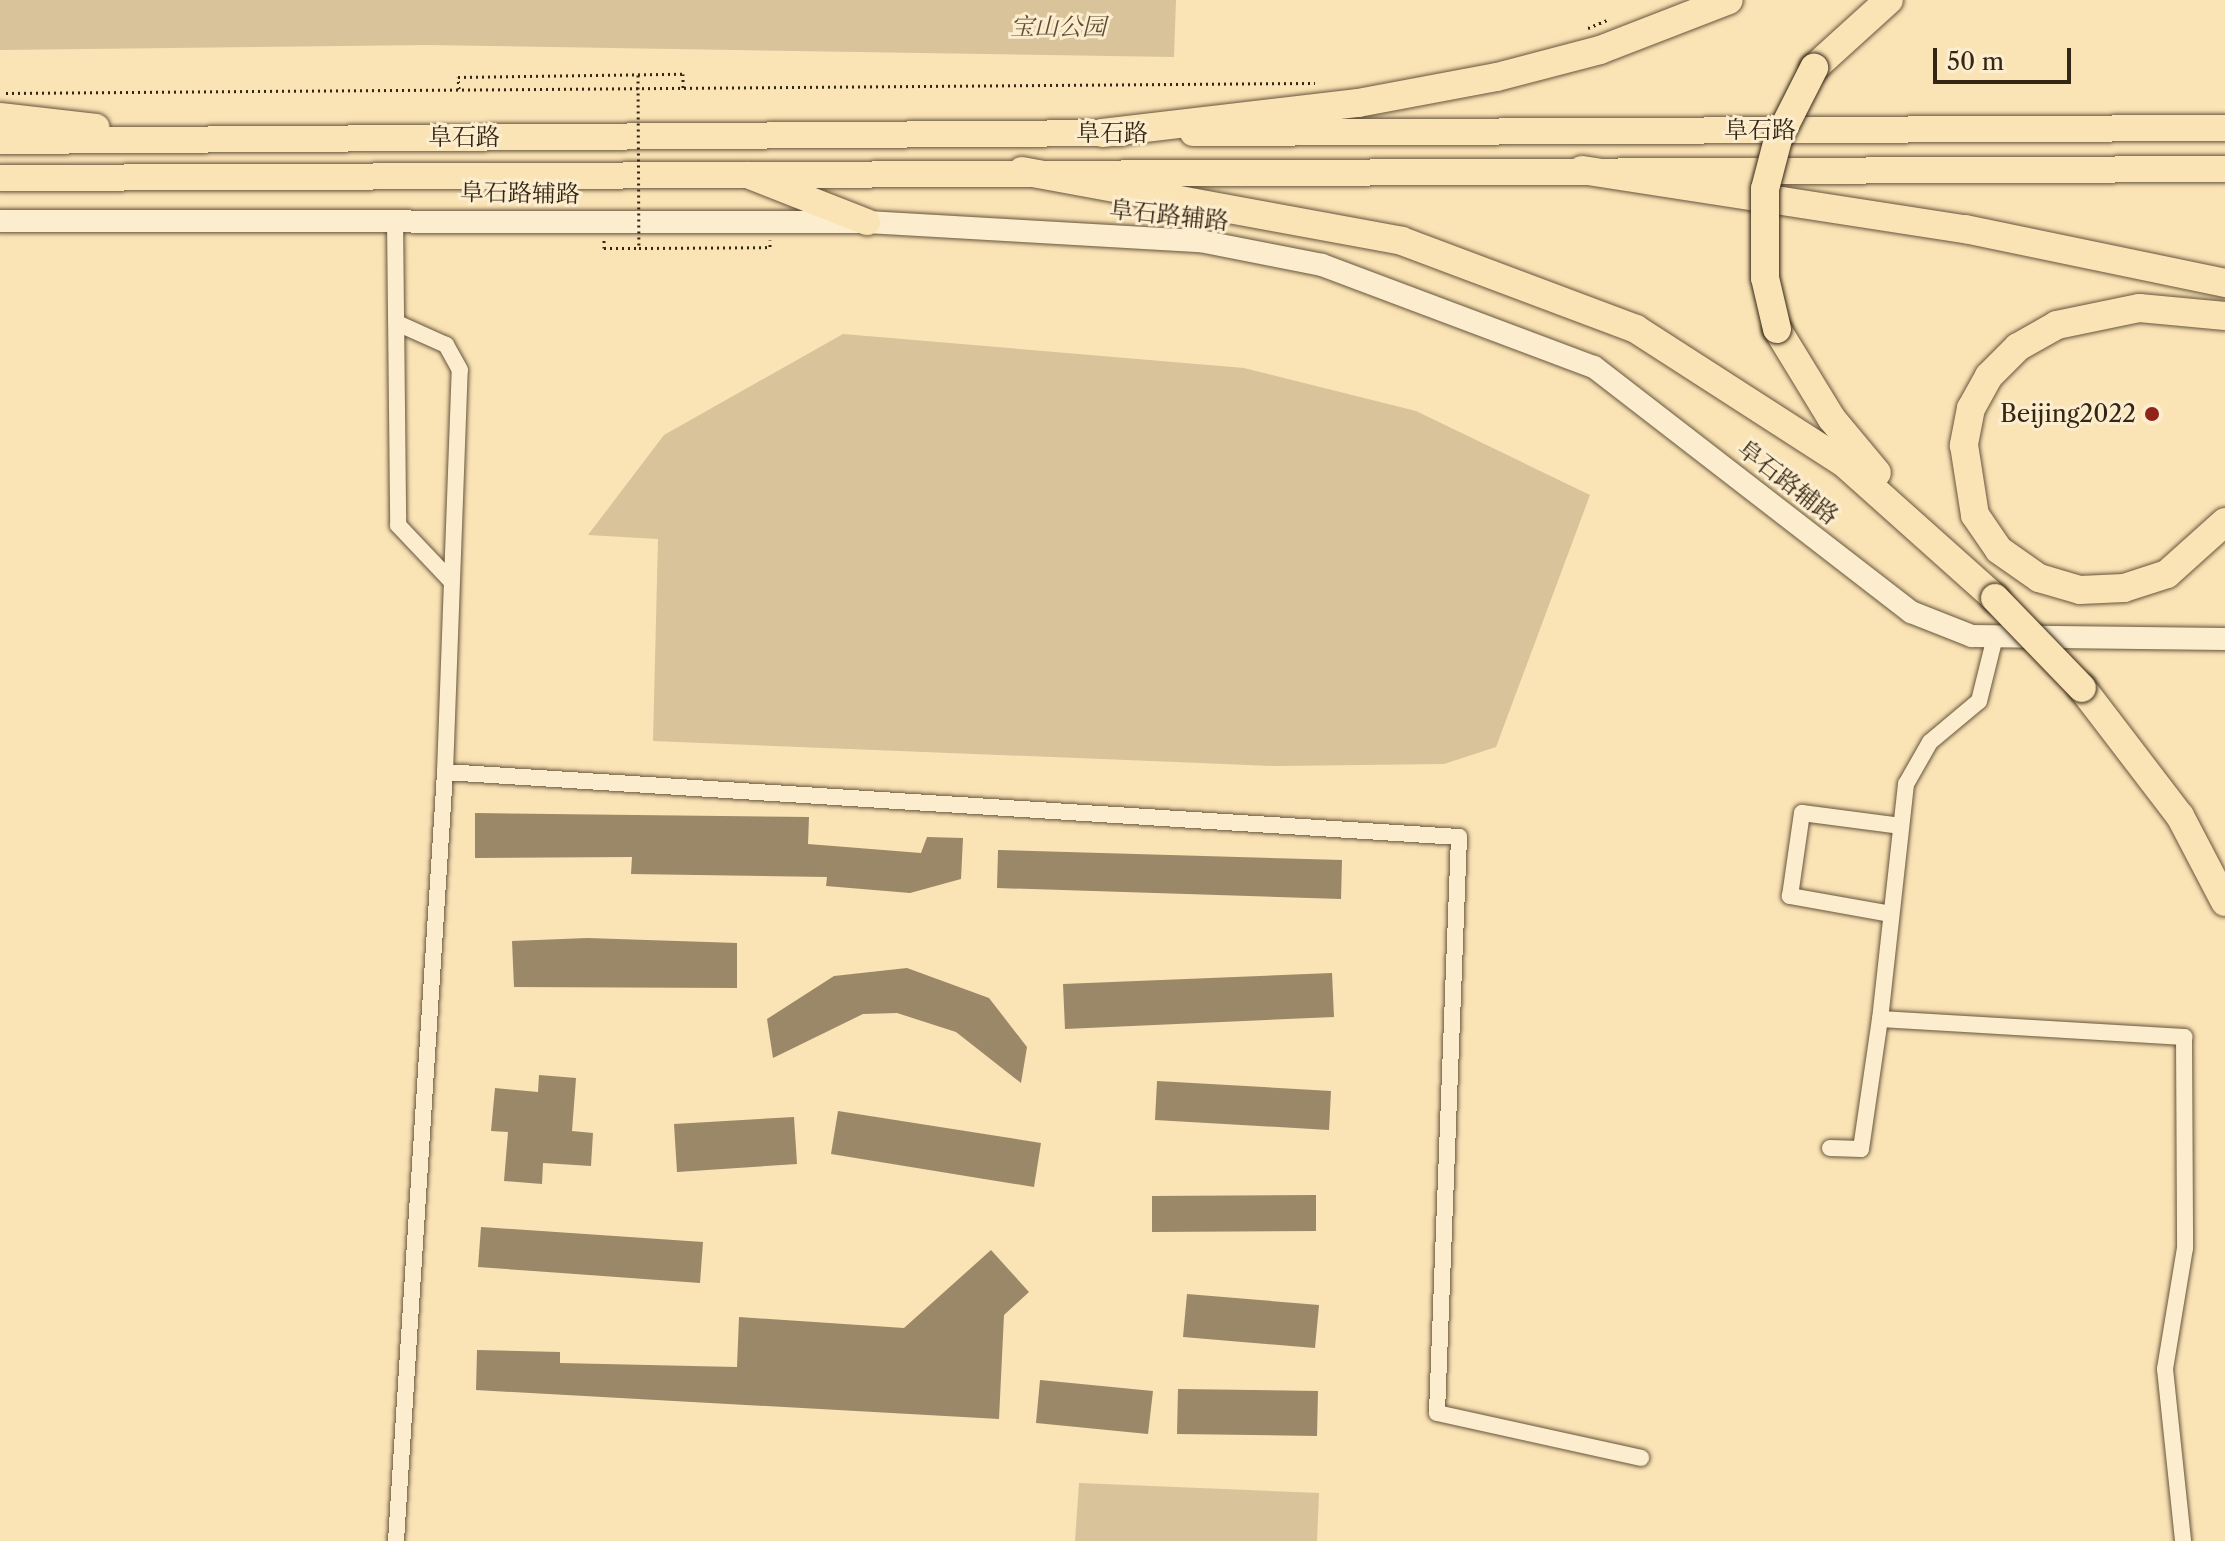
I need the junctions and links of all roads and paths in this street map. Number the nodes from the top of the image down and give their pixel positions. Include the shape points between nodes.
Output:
1 (1729, 0) edge
2 (1889, 0) edge
3 (1621, 15) dead end
4 (1582, 30) dead end
5 (638, 75) junction
6 (1327, 83) dead end
7 (683, 89) junction
8 (459, 91) junction
9 (0, 93) edge
10 (0, 116) edge
11 (2225, 128) edge
12 (1102, 133) junction
13 (179, 138) junction
14 (0, 141) edge
15 (2225, 169) edge
16 (1582, 170) junction
17 (1022, 171) junction
18 (741, 172) junction
19 (0, 178) edge
20 (56, 179) junction
21 (0, 186) edge
22 (395, 218) junction
23 (0, 221) edge
24 (867, 222) junction
25 (770, 247) dead end
26 (604, 248) dead end
27 (639, 248) junction
28 (2225, 283) edge
29 (2225, 316) edge
30 (397, 323) junction
31 (2225, 522) edge
32 (1924, 529) junction
33 (449, 579) junction
34 (1995, 637) junction
35 (2225, 639) edge
36 (445, 772) junction
37 (1901, 826) junction
38 (2225, 902) edge
39 (1891, 914) junction
40 (1880, 1019) junction
41 (1830, 1148) dead end
42 (1641, 1458) dead end
43 (396, 1541) edge
44 (2183, 1541) edge

1 - 12 highway via 1600,50 1497,77 1358,103
2 - 32 highway, bridge via 1814,68 1778,139 1765,189 1765,278 1777,329 1832,419
3 - 4 path
5 - 7 path via 683,74
5 - 8 path via 458,77
5 - 27 path, bridge
6 - 7 path
7 - 8 path
8 - 9 path
10 - 13 highway
11 - 12 highway, 阜石路
12 - 13 highway, 阜石路
13 - 14 highway, 阜石路
15 - 16 highway, 阜石路
16 - 17 highway, 阜石路
16 - 28 highway via 1965,229
17 - 18 highway, 阜石路
17 - 32 highway via 1334,225 1563,298 1725,380
18 - 20 highway, 阜石路
18 - 24 highway
19 - 20 highway, 阜石路
20 - 21 highway
22 - 23 main road, 阜石路辅路
22 - 24 main road, 阜石路辅路
22 - 30 street
24 - 34 main road, 阜石路辅路 via 1200,241 1322,265 1413,298 1594,367 1911,612
25 - 27 path
26 - 27 path
29 - 31 highway via 2139,308 2057,325 2018,347 1989,376 1971,408 1964,445 1975,515 1999,550 2039,578 2080,590 2124,588 2167,574
30 - 33 street via 398,525
30 - 33 street via 446,345 460,370
32 - 38 highway, bridge via 2082,688 2172,803
33 - 36 street
34 - 35 main road, 阜石路辅路
34 - 37 street via 1989,685 1930,742 1906,784
36 - 42 street via 1459,837 1437,1413
36 - 43 street
37 - 39 street
37 - 39 street via 1802,813 1790,896
39 - 40 street
40 - 41 street via 1861,1149
40 - 44 street via 2184,1037 2185,1248 2165,1369

